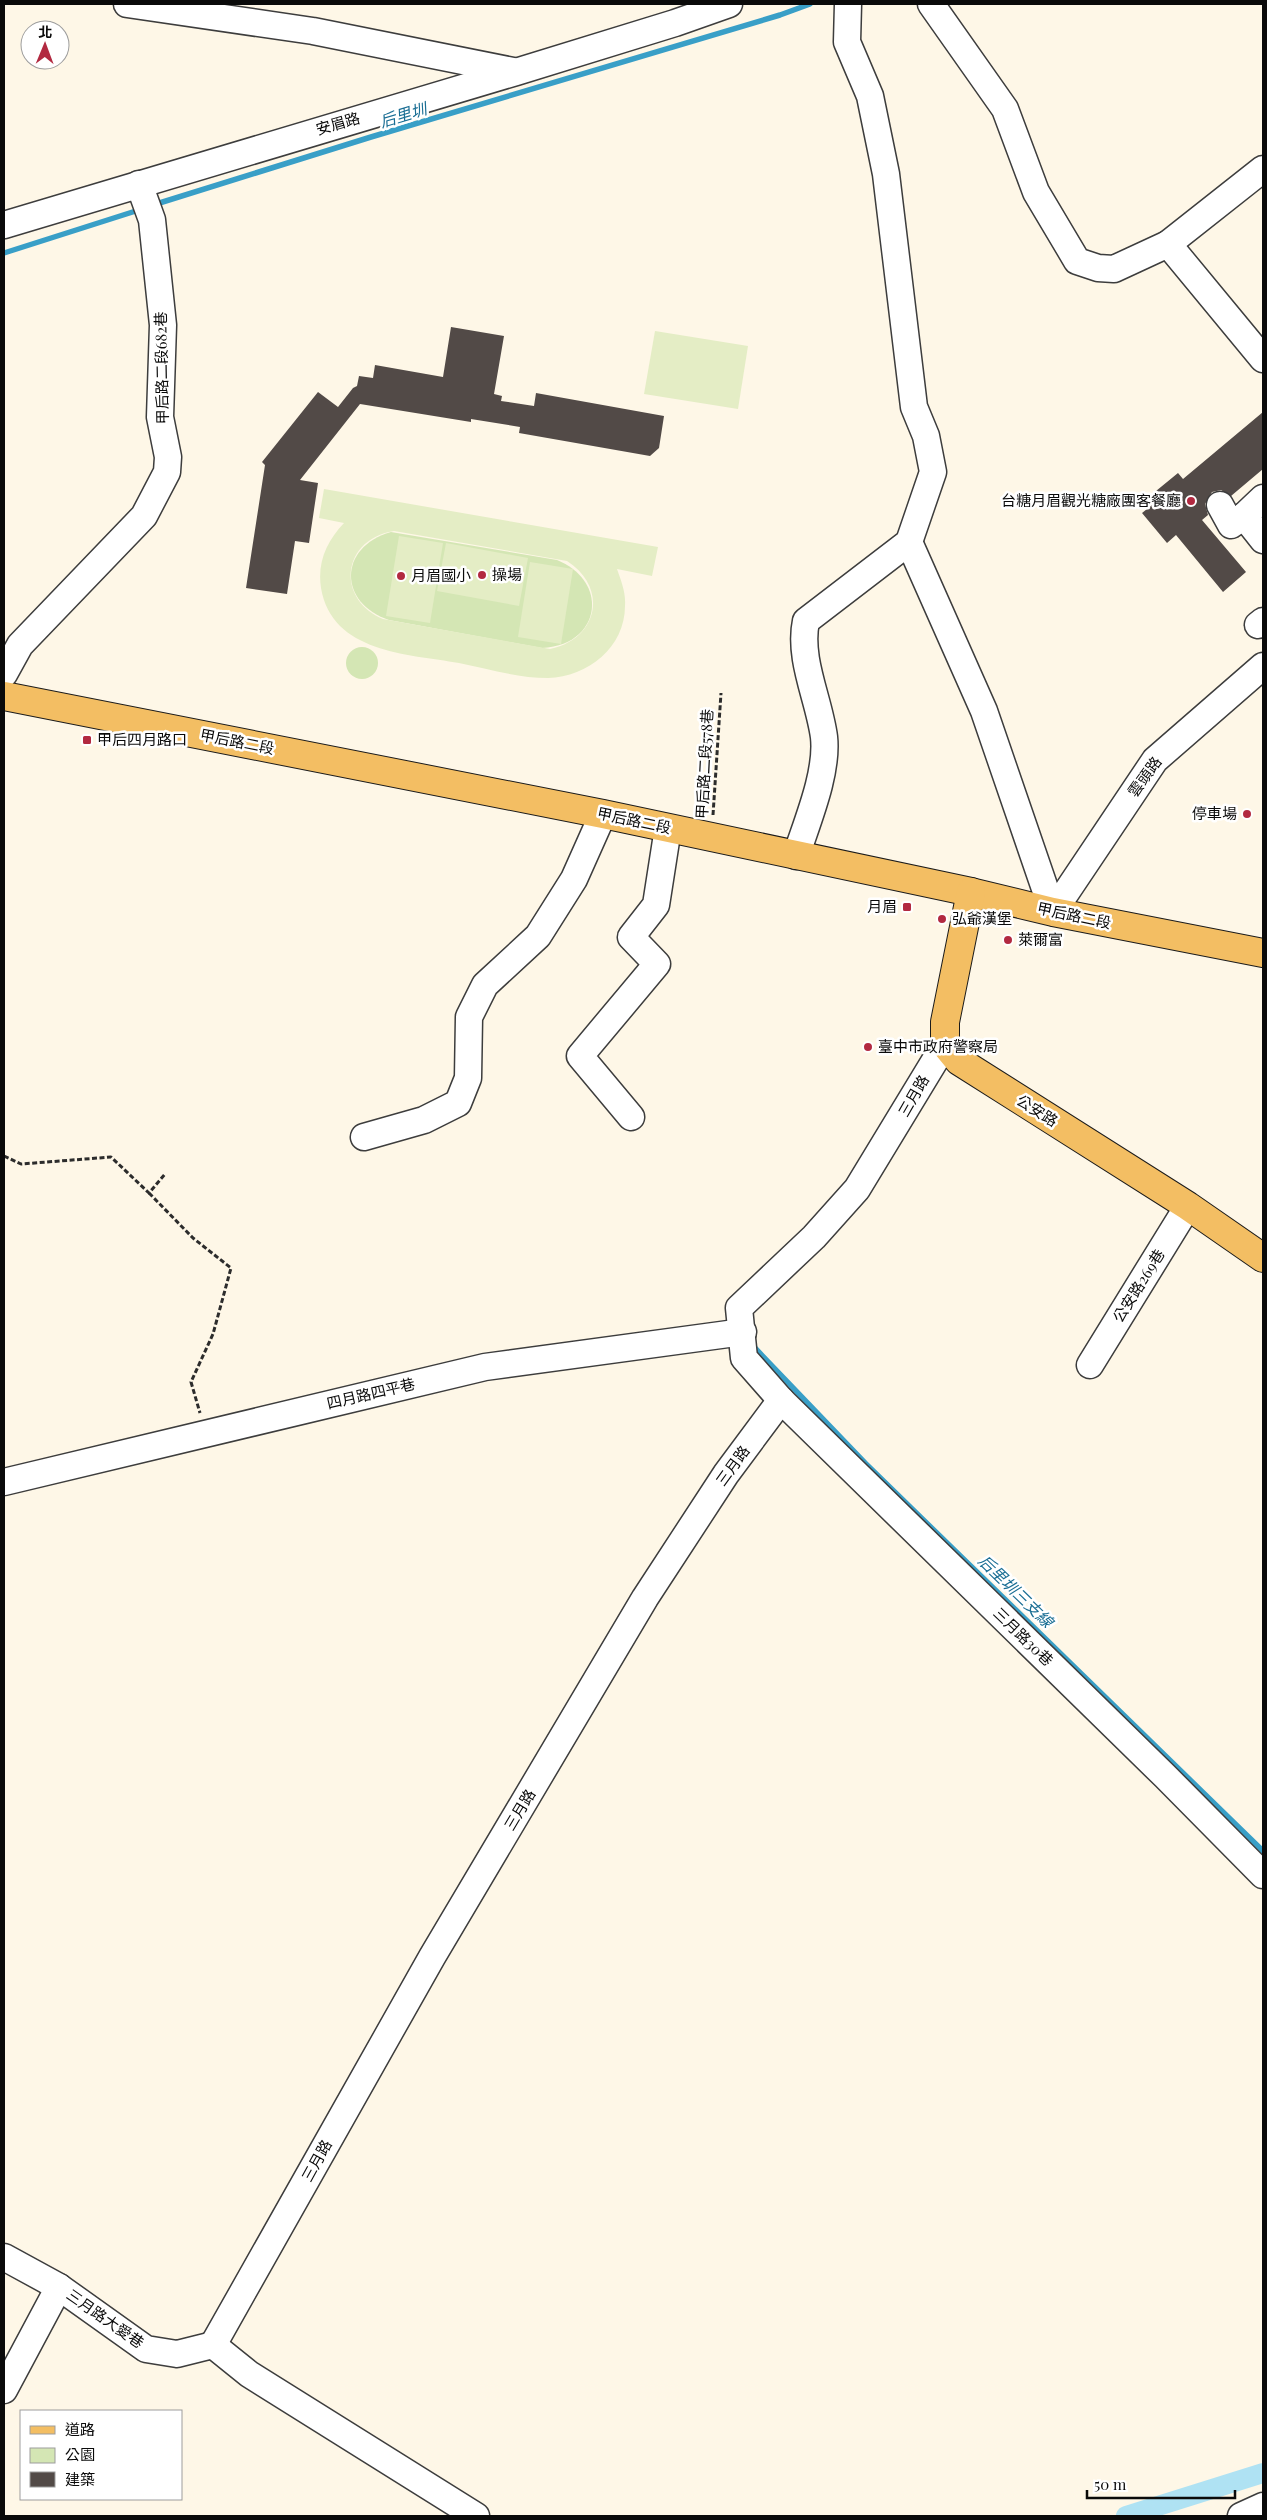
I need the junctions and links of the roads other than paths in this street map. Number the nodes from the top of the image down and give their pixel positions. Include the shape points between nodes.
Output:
1 (127, 4) edge
2 (729, 4) edge
3 (848, 4) edge
4 (931, 4) edge
5 (516, 72) junction
6 (1263, 169) edge
7 (139, 184) junction
8 (4, 225) edge
9 (1168, 244) junction
10 (1263, 359) edge
11 (1263, 498) edge
12 (1220, 505) dead end
13 (1244, 516) junction
14 (1263, 540) edge
15 (909, 542) junction
16 (1263, 666) edge
17 (4, 674) edge
18 (4, 696) edge
19 (602, 814) junction
20 (668, 828) junction
21 (796, 856) junction
22 (971, 892) junction
23 (1053, 912) junction
24 (1263, 953) edge
25 (944, 1044) junction
26 (631, 1117) dead end
27 (364, 1137) dead end
28 (1188, 1206) junction
29 (1263, 1258) edge
30 (743, 1332) junction
31 (1090, 1365) dead end
32 (781, 1400) junction
33 (4, 1482) edge
34 (1263, 1875) edge
35 (4, 2257) edge
36 (59, 2286) junction
37 (213, 2345) junction
38 (4, 2390) edge
39 (1263, 2506) edge
40 (476, 2516) edge
41 (1241, 2516) edge

1 - 5 street via 313,31
2 - 5 street, 安眉路
3 - 15 street via 847,42 870,96 882,154 914,407 926,436 933,472
4 - 9 street via 1005,109 1036,192 1077,261 1114,269
5 - 7 street, 安眉路
6 - 9 street
7 - 8 street, 安眉路
7 - 17 street, 甲后路二段682巷 via 152,220 162,315 160,417 168,457 167,472 144,516 20,645
9 - 10 street
11 - 13 street
12 - 13 street via 1231,525
13 - 14 street
15 - 21 street via 806,621 802,639 824,739 821,776
15 - 23 street via 984,711
16 - 23 street, 雲頭路 via 1155,760
18 - 19 main road, 甲后路二段
19 - 20 main road, 甲后路二段
19 - 27 street via 574,879 538,936 485,985 469,1018 468,1078 458,1102 424,1120
20 - 21 main road, 甲后路二段
20 - 26 street via 656,906 631,937 657,964 580,1056
21 - 22 main road, 甲后路二段
22 - 23 main road, 甲后路二段
22 - 25 main road
23 - 24 main road, 甲后路二段
25 - 28 main road, 公安路 via 959,1061
25 - 30 street, 三月路 via 857,1189 814,1237 739,1308
28 - 29 main road, 公安路
28 - 31 street, 公安路269巷
30 - 32 street, 三月路 via 744,1358
30 - 33 street, 四月路四平巷 via 486,1367
32 - 34 street, 三月路30巷
32 - 37 street, 三月路 via 726,1474 645,1598 432,1957
35 - 36 street, 三月路大愛巷
36 - 37 street, 三月路大愛巷 via 146,2349 177,2354
36 - 38 street
37 - 40 street via 249,2374
39 - 41 street

